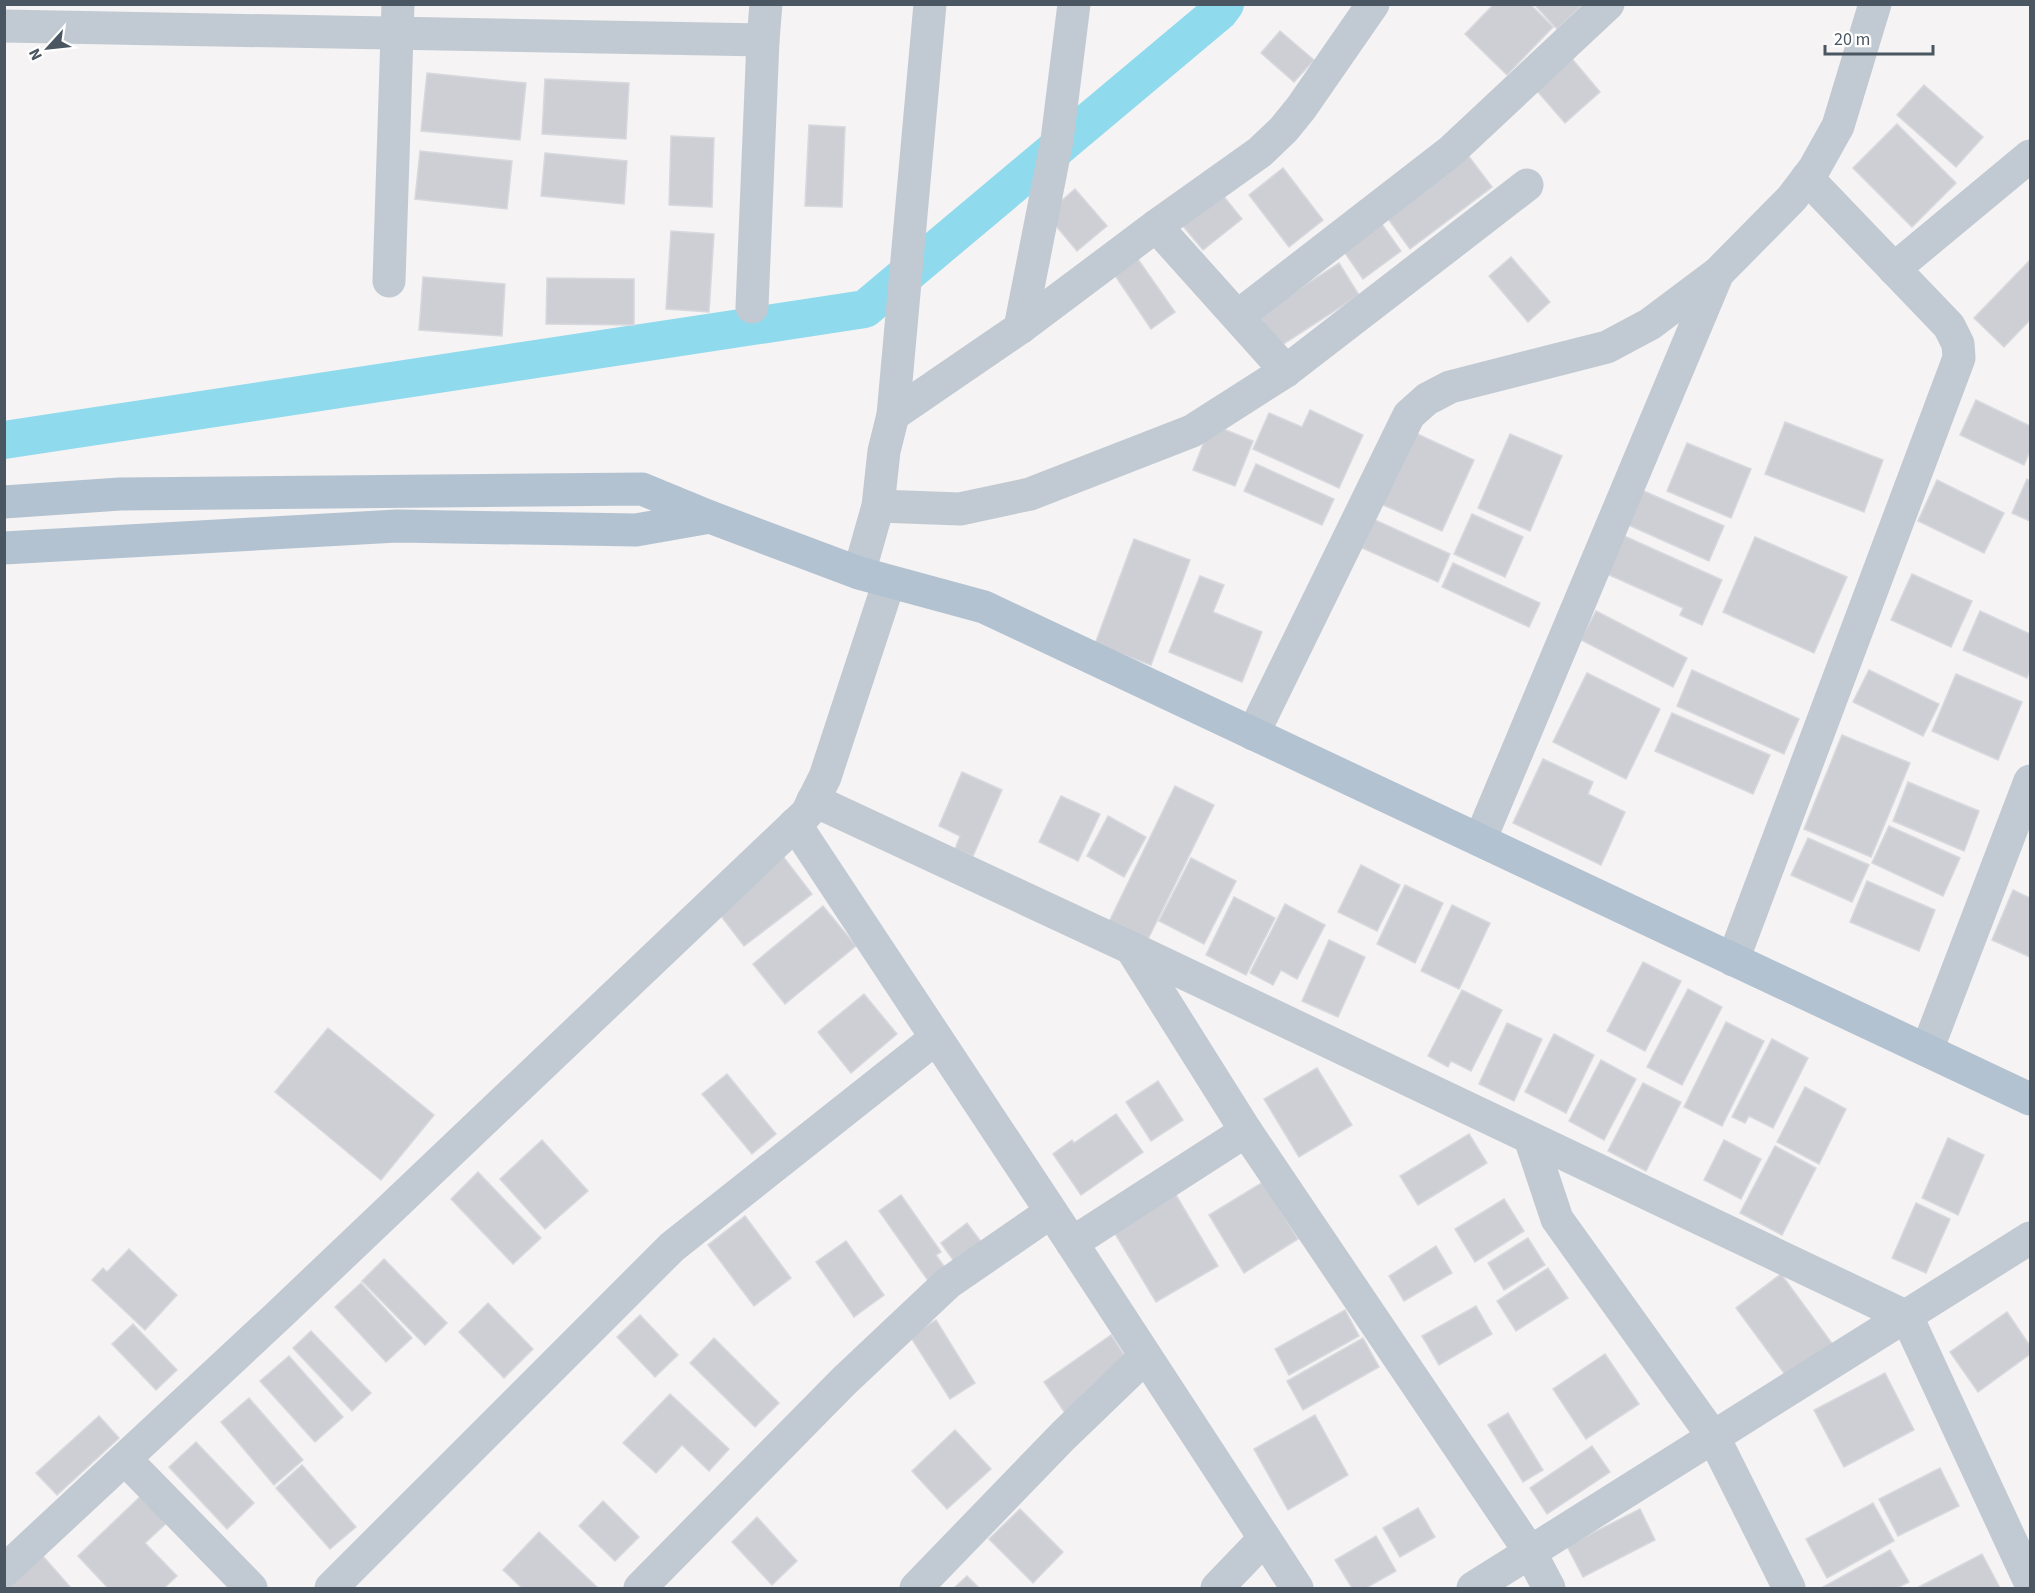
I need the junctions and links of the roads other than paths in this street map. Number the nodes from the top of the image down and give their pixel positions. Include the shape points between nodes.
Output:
1 (766, 4) edge
2 (930, 4) edge
3 (1074, 4) edge
4 (1373, 4) edge
5 (1608, 4) edge
6 (1875, 4) edge
7 (398, 19) edge
8 (4, 26) edge
9 (763, 40) junction
10 (2031, 156) edge
11 (1807, 178) junction
12 (1527, 184) dead end
13 (1156, 226) junction
14 (1894, 269) junction
15 (1718, 273) junction
16 (388, 282) dead end
17 (752, 307) dead end
18 (1238, 316) junction
19 (1020, 328) junction
20 (1286, 371) junction
21 (893, 415) junction
22 (4, 502) edge
23 (878, 507) junction
24 (710, 517) junction
25 (4, 548) edge
26 (874, 577) junction
27 (1253, 734) junction
28 (2031, 781) edge
29 (804, 812) junction
30 (1480, 840) junction
31 (1131, 948) junction
32 (1733, 960) junction
33 (936, 1038) junction
34 (1928, 1050) junction
35 (2031, 1099) edge
36 (1246, 1131) junction
37 (1530, 1138) junction
38 (1051, 1212) junction
39 (2031, 1239) edge
40 (1072, 1243) junction
41 (1907, 1317) junction
42 (1144, 1357) junction
43 (1714, 1438) junction
44 (125, 1459) junction
45 (1264, 1539) junction
46 (1530, 1552) junction
47 (4, 1571) edge
48 (2031, 1582) edge
49 (251, 1588) edge
50 (331, 1588) edge
51 (640, 1588) edge
52 (916, 1588) edge
53 (1217, 1588) edge
54 (1297, 1588) edge
55 (1473, 1588) edge
56 (1549, 1588) edge
57 (1789, 1588) edge

1 - 9 street
2 - 21 street
3 - 19 street via 1057,140
4 - 13 street via 1284,129 1260,152
5 - 18 street via 1451,151
6 - 11 street via 1838,126
7 - 8 street
7 - 9 street
7 - 16 street
9 - 17 street
10 - 14 street
11 - 14 street
11 - 15 street
12 - 20 street
13 - 18 street
13 - 19 street
14 - 32 street via 1948,326 1958,344 1959,358
15 - 27 street via 1650,324 1607,347 1450,387 1427,399 1409,415
15 - 30 street
18 - 20 street
19 - 21 street
20 - 23 street via 1192,431 1030,494 960,509
21 - 23 street via 884,451
22 - 24 main road via 120,494 642,489
23 - 26 street
24 - 25 main road via 636,530 397,526
24 - 26 main road
26 - 27 main road via 984,607
26 - 29 street via 825,777
27 - 30 main road
28 - 34 street
29 - 31 street
29 - 33 street
29 - 44 street
30 - 32 main road
31 - 36 street
31 - 37 street
32 - 34 main road
33 - 38 street
33 - 50 street via 672,1247
34 - 35 main road
36 - 40 street
36 - 46 street
37 - 41 street
37 - 43 street via 1557,1219
38 - 40 street
38 - 51 street via 948,1283 844,1381
39 - 41 street
40 - 42 street
41 - 43 street
41 - 48 street
42 - 45 street
42 - 52 street
43 - 46 street
43 - 57 street
44 - 47 street
44 - 49 street
45 - 53 street
45 - 54 street
46 - 55 street
46 - 56 street

